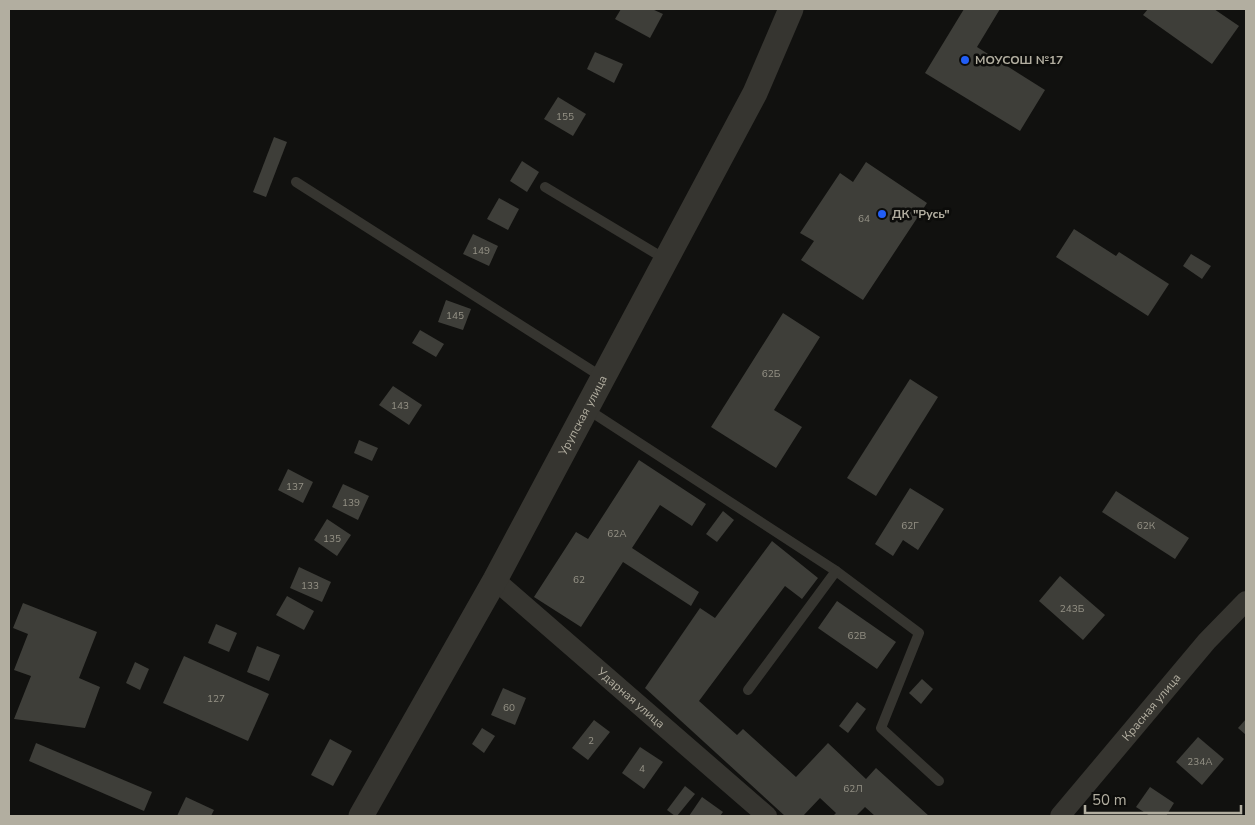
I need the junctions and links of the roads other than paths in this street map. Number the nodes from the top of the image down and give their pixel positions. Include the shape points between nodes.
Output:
1 (791, 9) edge
2 (296, 182) dead end
3 (545, 187) dead end
4 (666, 259) junction
5 (603, 378) junction
6 (587, 409) junction
7 (836, 571) junction
8 (495, 580) junction
9 (1246, 600) edge
10 (748, 690) dead end
11 (939, 781) dead end
12 (361, 816) edge
13 (767, 816) edge
14 (1060, 816) edge

1 - 4 street, Урупская улица via 755,93
2 - 5 lane
3 - 4 lane
4 - 5 street, Урупская улица
5 - 6 street, Урупская улица
6 - 7 lane
6 - 8 street, Урупская улица
7 - 10 lane
7 - 11 lane via 919,633 881,728
8 - 12 street, Урупская улица
8 - 13 street, Ударная улица
9 - 14 street, Красная улица

